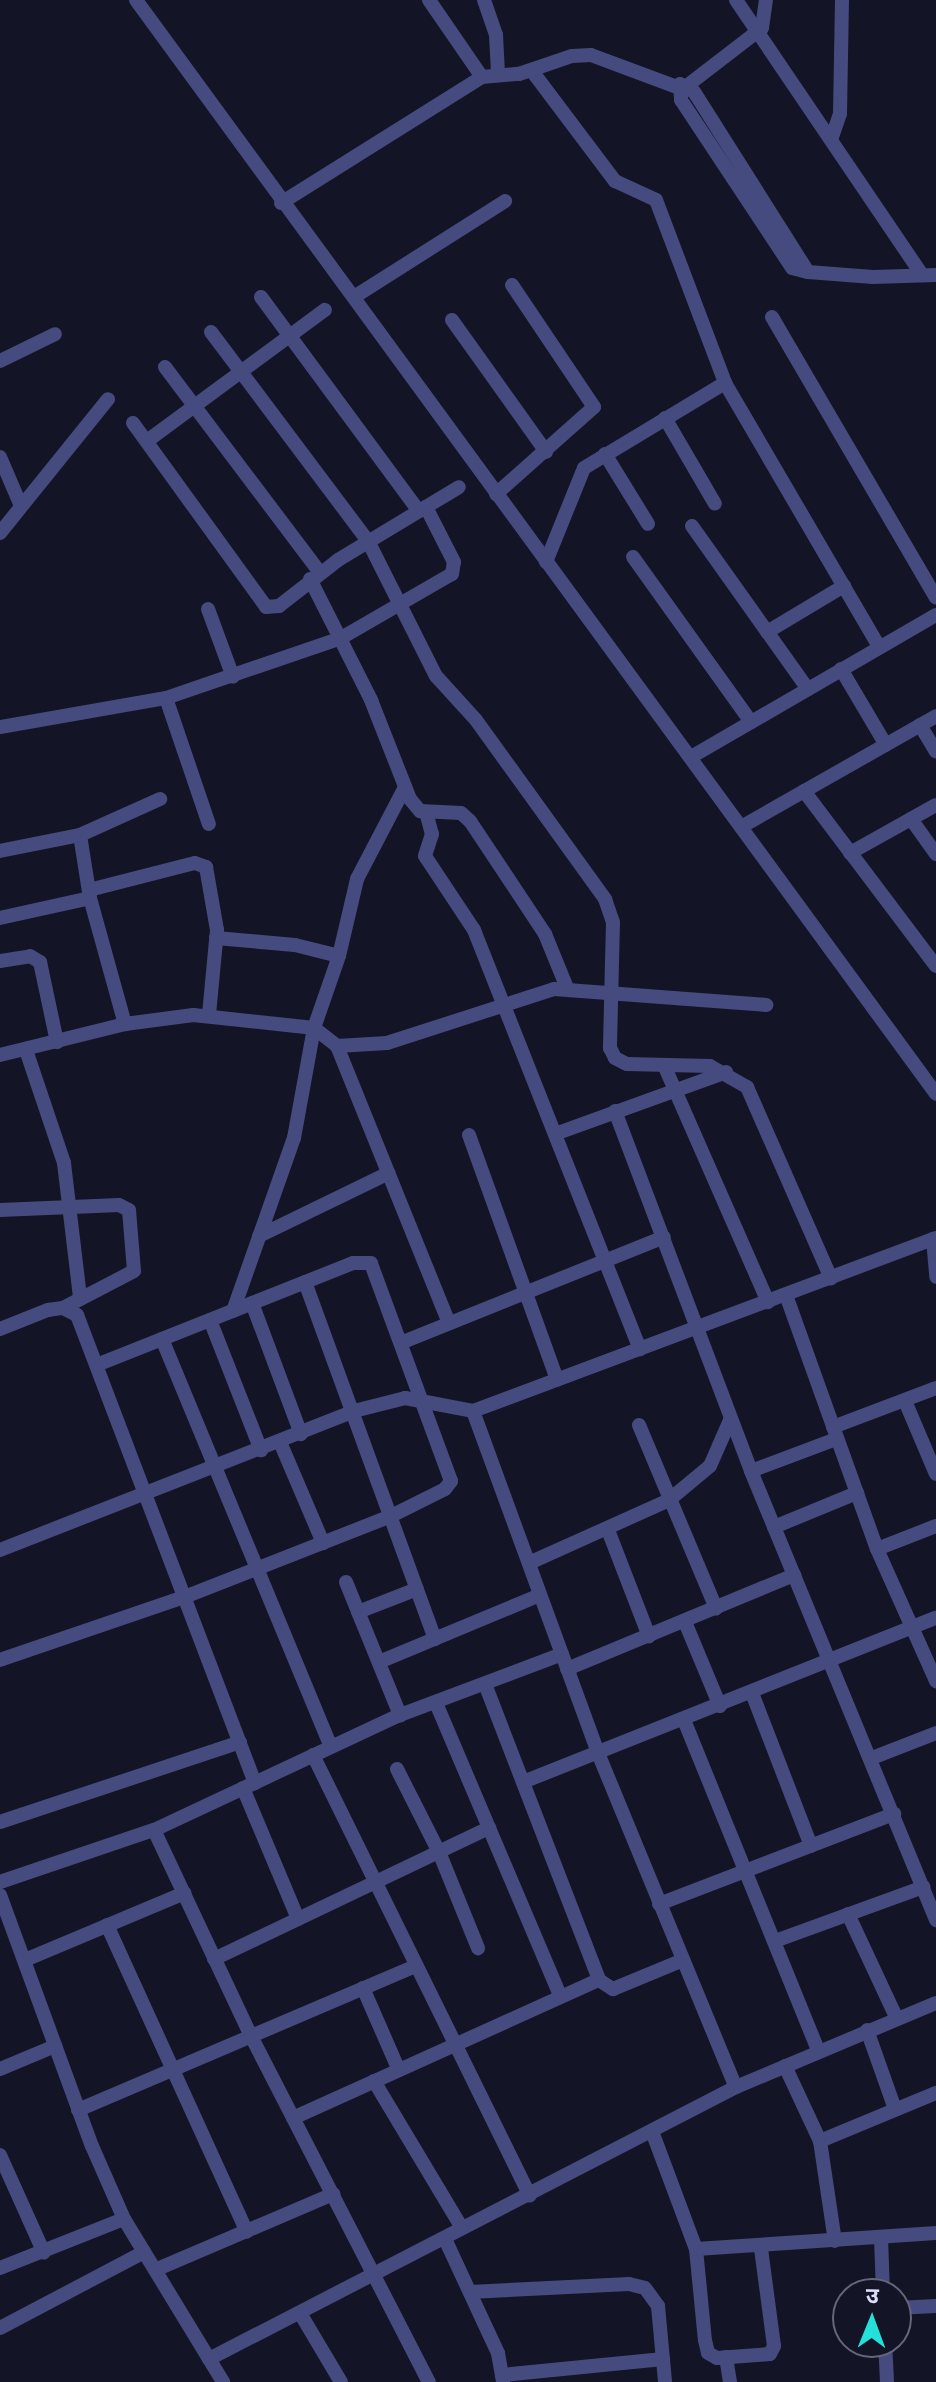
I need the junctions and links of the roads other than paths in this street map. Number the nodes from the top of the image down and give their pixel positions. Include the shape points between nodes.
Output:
1 (136, 0) edge
2 (429, 0) edge
3 (484, 0) edge
4 (736, 0) edge
5 (766, 0) edge
6 (842, 0) edge
7 (757, 32) junction
8 (532, 71) junction
9 (498, 74) junction
10 (482, 77) junction
11 (683, 86) junction
12 (832, 137) junction
13 (505, 201) dead end
14 (281, 203) junction
15 (929, 275) edge
16 (873, 277) junction
17 (512, 285) dead end
18 (936, 285) edge
19 (261, 297) dead end
20 (354, 297) junction
21 (325, 310) dead end
22 (772, 317) dead end
23 (452, 320) dead end
24 (211, 332) dead end
25 (55, 334) dead end
26 (290, 335) junction
27 (0, 361) edge
28 (165, 367) dead end
29 (241, 371) junction
30 (725, 383) junction
31 (108, 399) dead end
32 (193, 407) junction
33 (665, 418) junction
34 (133, 423) dead end
35 (147, 441) junction
36 (546, 452) junction
37 (605, 454) junction
38 (0, 457) edge
39 (459, 487) dead end
40 (496, 494) junction
41 (715, 504) dead end
42 (21, 506) junction
43 (422, 509) junction
44 (648, 524) dead end
45 (692, 526) dead end
46 (0, 533) edge
47 (368, 541) junction
48 (633, 557) dead end
49 (546, 562) junction
50 (315, 576) junction
51 (844, 586) junction
52 (936, 598) edge
53 (400, 604) junction
54 (208, 609) dead end
55 (936, 615) edge
56 (767, 632) junction
57 (341, 638) junction
58 (879, 647) junction
59 (841, 669) junction
60 (233, 677) junction
61 (808, 689) junction
62 (166, 698) junction
63 (936, 716) edge
64 (751, 722) junction
65 (920, 725) junction
66 (0, 727) edge
67 (886, 745) junction
68 (936, 752) edge
69 (691, 757) junction
70 (405, 787) junction
71 (804, 791) junction
72 (160, 799) dead end
73 (936, 805) edge
74 (426, 812) junction
75 (911, 819) junction
76 (209, 824) dead end
77 (741, 827) junction
78 (80, 835) junction
79 (0, 851) edge
80 (850, 853) junction
81 (936, 854) edge
82 (90, 894) junction
83 (0, 918) edge
84 (216, 938) junction
85 (339, 956) junction
86 (0, 961) edge
87 (936, 966) edge
88 (567, 988) junction
89 (609, 991) junction
90 (766, 1005) dead end
91 (504, 1007) junction
92 (209, 1015) junction
93 (125, 1024) junction
94 (314, 1028) junction
95 (57, 1042) junction
96 (337, 1046) junction
97 (26, 1050) junction
98 (0, 1055) edge
99 (664, 1065) junction
100 (726, 1072) junction
101 (675, 1090) junction
102 (936, 1094) edge
103 (615, 1111) junction
104 (555, 1134) junction
105 (469, 1135) dead end
106 (389, 1173) junction
107 (68, 1208) junction
108 (0, 1210) edge
109 (259, 1236) junction
110 (664, 1237) junction
111 (935, 1238) edge
112 (605, 1260) junction
113 (936, 1277) edge
114 (831, 1278) junction
115 (305, 1282) junction
116 (526, 1292) junction
117 (786, 1295) junction
118 (80, 1297) junction
119 (768, 1302) junction
120 (252, 1303) junction
121 (63, 1308) junction
122 (233, 1311) junction
123 (210, 1320) junction
124 (449, 1323) junction
125 (698, 1327) junction
126 (0, 1329) edge
127 (162, 1339) junction
128 (403, 1342) junction
129 (640, 1349) junction
130 (97, 1365) junction
131 (557, 1380) junction
132 (936, 1388) edge
133 (905, 1401) junction
134 (425, 1403) junction
135 (354, 1411) junction
136 (473, 1411) junction
137 (731, 1418) junction
138 (639, 1425) dead end
139 (834, 1433) junction
140 (301, 1434) junction
141 (280, 1442) junction
142 (930, 1446) edge
143 (261, 1450) junction
144 (213, 1468) junction
145 (751, 1471) junction
146 (936, 1474) edge
147 (149, 1493) junction
148 (857, 1493) junction
149 (669, 1500) junction
150 (391, 1516) junction
151 (936, 1526) edge
152 (774, 1527) junction
153 (608, 1530) junction
154 (323, 1543) junction
155 (877, 1549) junction
156 (0, 1550) edge
157 (529, 1563) junction
158 (258, 1568) junction
159 (794, 1575) junction
160 (346, 1582) dead end
161 (417, 1589) junction
162 (540, 1595) junction
163 (187, 1596) junction
164 (716, 1608) junction
165 (358, 1612) junction
166 (936, 1618) edge
167 (685, 1622) junction
168 (911, 1628) junction
169 (649, 1636) junction
170 (435, 1639) junction
171 (0, 1660) edge
172 (379, 1662) junction
173 (565, 1662) junction
174 (833, 1662) junction
175 (936, 1681) edge
176 (485, 1684) junction
177 (752, 1693) junction
178 (436, 1703) junction
179 (720, 1706) junction
180 (400, 1715) junction
181 (684, 1720) junction
182 (936, 1733) edge
183 (240, 1742) junction
184 (330, 1745) junction
185 (598, 1753) junction
186 (313, 1755) junction
187 (872, 1758) junction
188 (397, 1769) dead end
189 (523, 1782) junction
190 (249, 1785) junction
191 (894, 1814) junction
192 (0, 1822) edge
193 (489, 1828) junction
194 (154, 1830) junction
195 (811, 1846) junction
196 (439, 1852) junction
197 (746, 1870) junction
198 (0, 1882) edge
199 (374, 1883) junction
200 (923, 1887) junction
201 (184, 1893) junction
202 (0, 1895) edge
203 (659, 1904) junction
204 (848, 1914) junction
205 (298, 1919) junction
206 (936, 1920) edge
207 (107, 1925) junction
208 (775, 1941) junction
209 (478, 1948) dead end
210 (214, 1959) junction
211 (25, 1960) junction
212 (683, 1960) junction
213 (415, 1966) junction
214 (599, 1980) junction
215 (363, 1988) junction
216 (561, 1997) junction
217 (936, 2003) edge
218 (896, 2017) junction
219 (867, 2030) junction
220 (251, 2036) junction
221 (55, 2046) junction
222 (453, 2046) junction
223 (818, 2050) junction
224 (785, 2066) junction
225 (398, 2068) junction
226 (0, 2069) edge
227 (173, 2069) junction
228 (374, 2081) junction
229 (736, 2087) junction
230 (936, 2094) edge
231 (895, 2109) junction
232 (78, 2110) junction
233 (293, 2118) junction
234 (653, 2134) junction
235 (820, 2141) junction
236 (0, 2155) edge
237 (333, 2194) junction
238 (530, 2196) junction
239 (124, 2219) junction
240 (462, 2228) junction
241 (247, 2232) junction
242 (936, 2233) edge
243 (881, 2237) junction
244 (445, 2239) junction
245 (835, 2241) junction
246 (761, 2248) junction
247 (696, 2249) junction
248 (144, 2252) junction
249 (44, 2253) junction
250 (0, 2268) edge
251 (155, 2270) junction
252 (378, 2274) junction
253 (882, 2278) edge
254 (470, 2292) junction
255 (936, 2306) edge
256 (912, 2307) edge
257 (300, 2313) junction
258 (0, 2328) edge
259 (726, 2357) junction
260 (886, 2358) edge
261 (209, 2359) junction
262 (663, 2359) junction
263 (503, 2378) edge
264 (223, 2382) edge
265 (341, 2382) edge
266 (429, 2382) edge
267 (665, 2382) edge
268 (730, 2382) edge
269 (887, 2382) edge

1 - 14 street
2 - 10 street
3 - 9 street via 496,35
4 - 7 street
5 - 7 street via 765,22
6 - 12 street via 840,114
7 - 11 street
7 - 12 street
8 - 9 street
8 - 11 street via 572,56 591,55
8 - 30 street via 615,181 656,200
9 - 10 street
10 - 14 street
11 - 16 street via 808,272
12 - 15 street
13 - 20 street
14 - 20 street
15 - 16 street
16 - 18 street
17 - 36 street via 593,401 589,417
19 - 26 street
20 - 40 street
21 - 26 street
22 - 52 street
23 - 36 street
24 - 29 street
25 - 27 street
26 - 29 street
26 - 43 street
28 - 32 street
29 - 32 street
29 - 47 street
30 - 33 street
30 - 51 street
31 - 42 street
32 - 35 street
32 - 50 street
33 - 37 street
33 - 41 street
34 - 35 street
35 - 50 street via 262,603 279,606
36 - 40 street
37 - 44 street
37 - 49 street via 584,468
38 - 42 street
39 - 43 street
40 - 49 street
42 - 46 street
43 - 47 street
43 - 53 street via 454,569 448,578
45 - 56 street
47 - 50 street
47 - 53 street
48 - 64 street
49 - 69 street
50 - 57 street
51 - 56 street
51 - 58 street
53 - 57 street
53 - 89 street via 436,676 476,720 605,899 613,922
54 - 60 street
55 - 58 street
56 - 61 street
57 - 60 street
57 - 70 street
58 - 59 street
59 - 61 street
59 - 67 street
60 - 62 street
61 - 64 street
62 - 66 street
62 - 76 street
63 - 65 street
64 - 69 street
65 - 67 street
65 - 68 street
67 - 71 street
69 - 77 street
70 - 74 street via 415,807
70 - 85 street via 357,879
71 - 77 street
71 - 80 street
72 - 78 street
73 - 75 street
74 - 88 street via 461,813 470,821 545,934
74 - 91 street via 432,834 425,856 470,921
75 - 80 street
75 - 81 street
77 - 102 street
78 - 79 street
78 - 82 street
80 - 87 street
82 - 83 street
82 - 84 street via 203,863
82 - 93 street
84 - 85 street via 295,945
84 - 92 street
85 - 94 street
86 - 95 street via 30,956 40,962
88 - 89 street
88 - 91 street
89 - 90 street
89 - 99 street via 610,1048 615,1058
91 - 96 street via 387,1043
91 - 104 street
92 - 93 street
92 - 94 street
93 - 95 street
94 - 96 street
94 - 109 street via 294,1138
95 - 97 street
96 - 106 street
97 - 98 street
97 - 107 street via 64,1163
99 - 100 street via 710,1066
99 - 101 street
100 - 101 street
100 - 114 street via 755,1096
101 - 103 street
101 - 119 street
103 - 104 street
103 - 110 street
104 - 112 street
105 - 116 street
106 - 109 street
106 - 124 street
107 - 108 street
107 - 118 street
107 - 118 street via 119,1205 132,1217 134,1271
109 - 122 street
110 - 112 street
110 - 125 street
111 - 113 street
111 - 114 street
112 - 116 street
112 - 129 street
114 - 117 street
115 - 120 street
115 - 128 street via 353,1263 371,1263
115 - 135 street
116 - 124 street
116 - 131 street
117 - 119 street
117 - 139 street
118 - 121 street
119 - 125 street
120 - 122 street
120 - 140 street
121 - 126 street
121 - 130 street via 77,1315
122 - 123 street
123 - 127 street
123 - 143 street
124 - 128 street
125 - 129 street
125 - 137 street
127 - 130 street
127 - 144 street
128 - 134 street
129 - 131 street
130 - 147 street
131 - 136 street
132 - 133 street
133 - 139 street
133 - 142 street
134 - 135 street via 405,1398
134 - 136 street
134 - 150 street via 451,1481
135 - 140 street
135 - 150 street
136 - 157 street
137 - 145 street
137 - 149 street via 710,1466
138 - 149 street
139 - 145 street
139 - 148 street
140 - 141 street
141 - 143 street
141 - 154 street
142 - 146 street
143 - 144 street
144 - 147 street
144 - 158 street
145 - 152 street
147 - 156 street
147 - 163 street
148 - 152 street
148 - 155 street
149 - 153 street
149 - 164 street
150 - 154 street
150 - 161 street
151 - 155 street
152 - 159 street
153 - 157 street
153 - 169 street
154 - 158 street
155 - 168 street
157 - 162 street
158 - 163 street
158 - 184 street
159 - 164 street
159 - 174 street
160 - 165 street
161 - 165 street
161 - 170 street
162 - 170 street
162 - 173 street
163 - 171 street
163 - 183 street
164 - 167 street
165 - 172 street
166 - 168 street
167 - 169 street
167 - 179 street
168 - 174 street
168 - 175 street
169 - 173 street
170 - 172 street
172 - 180 street
173 - 176 street
173 - 185 street
174 - 177 street
174 - 187 street
176 - 178 street
176 - 189 street
177 - 179 street
177 - 195 street
178 - 180 street
178 - 193 street
179 - 181 street
180 - 184 street
181 - 185 street
181 - 197 street
182 - 187 street
183 - 190 street
183 - 192 street
184 - 186 street
185 - 189 street
185 - 203 street
186 - 190 street
186 - 199 street
187 - 191 street
188 - 196 street
189 - 214 street
190 - 194 street
190 - 205 street
191 - 195 street
191 - 200 street
193 - 196 street
193 - 216 street
194 - 198 street
194 - 201 street
195 - 197 street
196 - 199 street
196 - 209 street
197 - 203 street
197 - 208 street
199 - 205 street
199 - 213 street
200 - 204 street
200 - 206 street
201 - 207 street
201 - 210 street
202 - 211 street
203 - 212 street
204 - 208 street
204 - 218 street
205 - 210 street
207 - 211 street
207 - 227 street
208 - 223 street
210 - 220 street
211 - 221 street
212 - 214 street via 613,1989
212 - 229 street
213 - 215 street
213 - 222 street
214 - 216 street
215 - 220 street
215 - 225 street
216 - 222 street
217 - 218 street
218 - 219 street
219 - 223 street
219 - 231 street
220 - 227 street
220 - 233 street
221 - 226 street
221 - 232 street
222 - 225 street
222 - 238 street
223 - 224 street
224 - 229 street
224 - 235 street
225 - 228 street
227 - 232 street
227 - 241 street
228 - 233 street
228 - 240 street
229 - 234 street
230 - 231 street
231 - 235 street
232 - 239 street
233 - 237 street
234 - 238 street
234 - 247 street
235 - 245 street
236 - 249 street
237 - 241 street
237 - 252 street
238 - 240 street
239 - 248 street
239 - 249 street
240 - 244 street
241 - 251 street
242 - 243 street
243 - 245 street
243 - 253 street
244 - 252 street
244 - 254 street
245 - 246 street
246 - 247 street
246 - 259 street via 774,2346 770,2354
247 - 259 street via 708,2353
248 - 251 street
248 - 258 street
249 - 250 street
251 - 261 street
252 - 257 street
252 - 266 street
254 - 262 street via 629,2284 645,2288 658,2306
254 - 263 street
255 - 256 street
257 - 261 street
257 - 265 street
259 - 268 street
260 - 269 street
261 - 264 street
262 - 263 street
262 - 267 street

